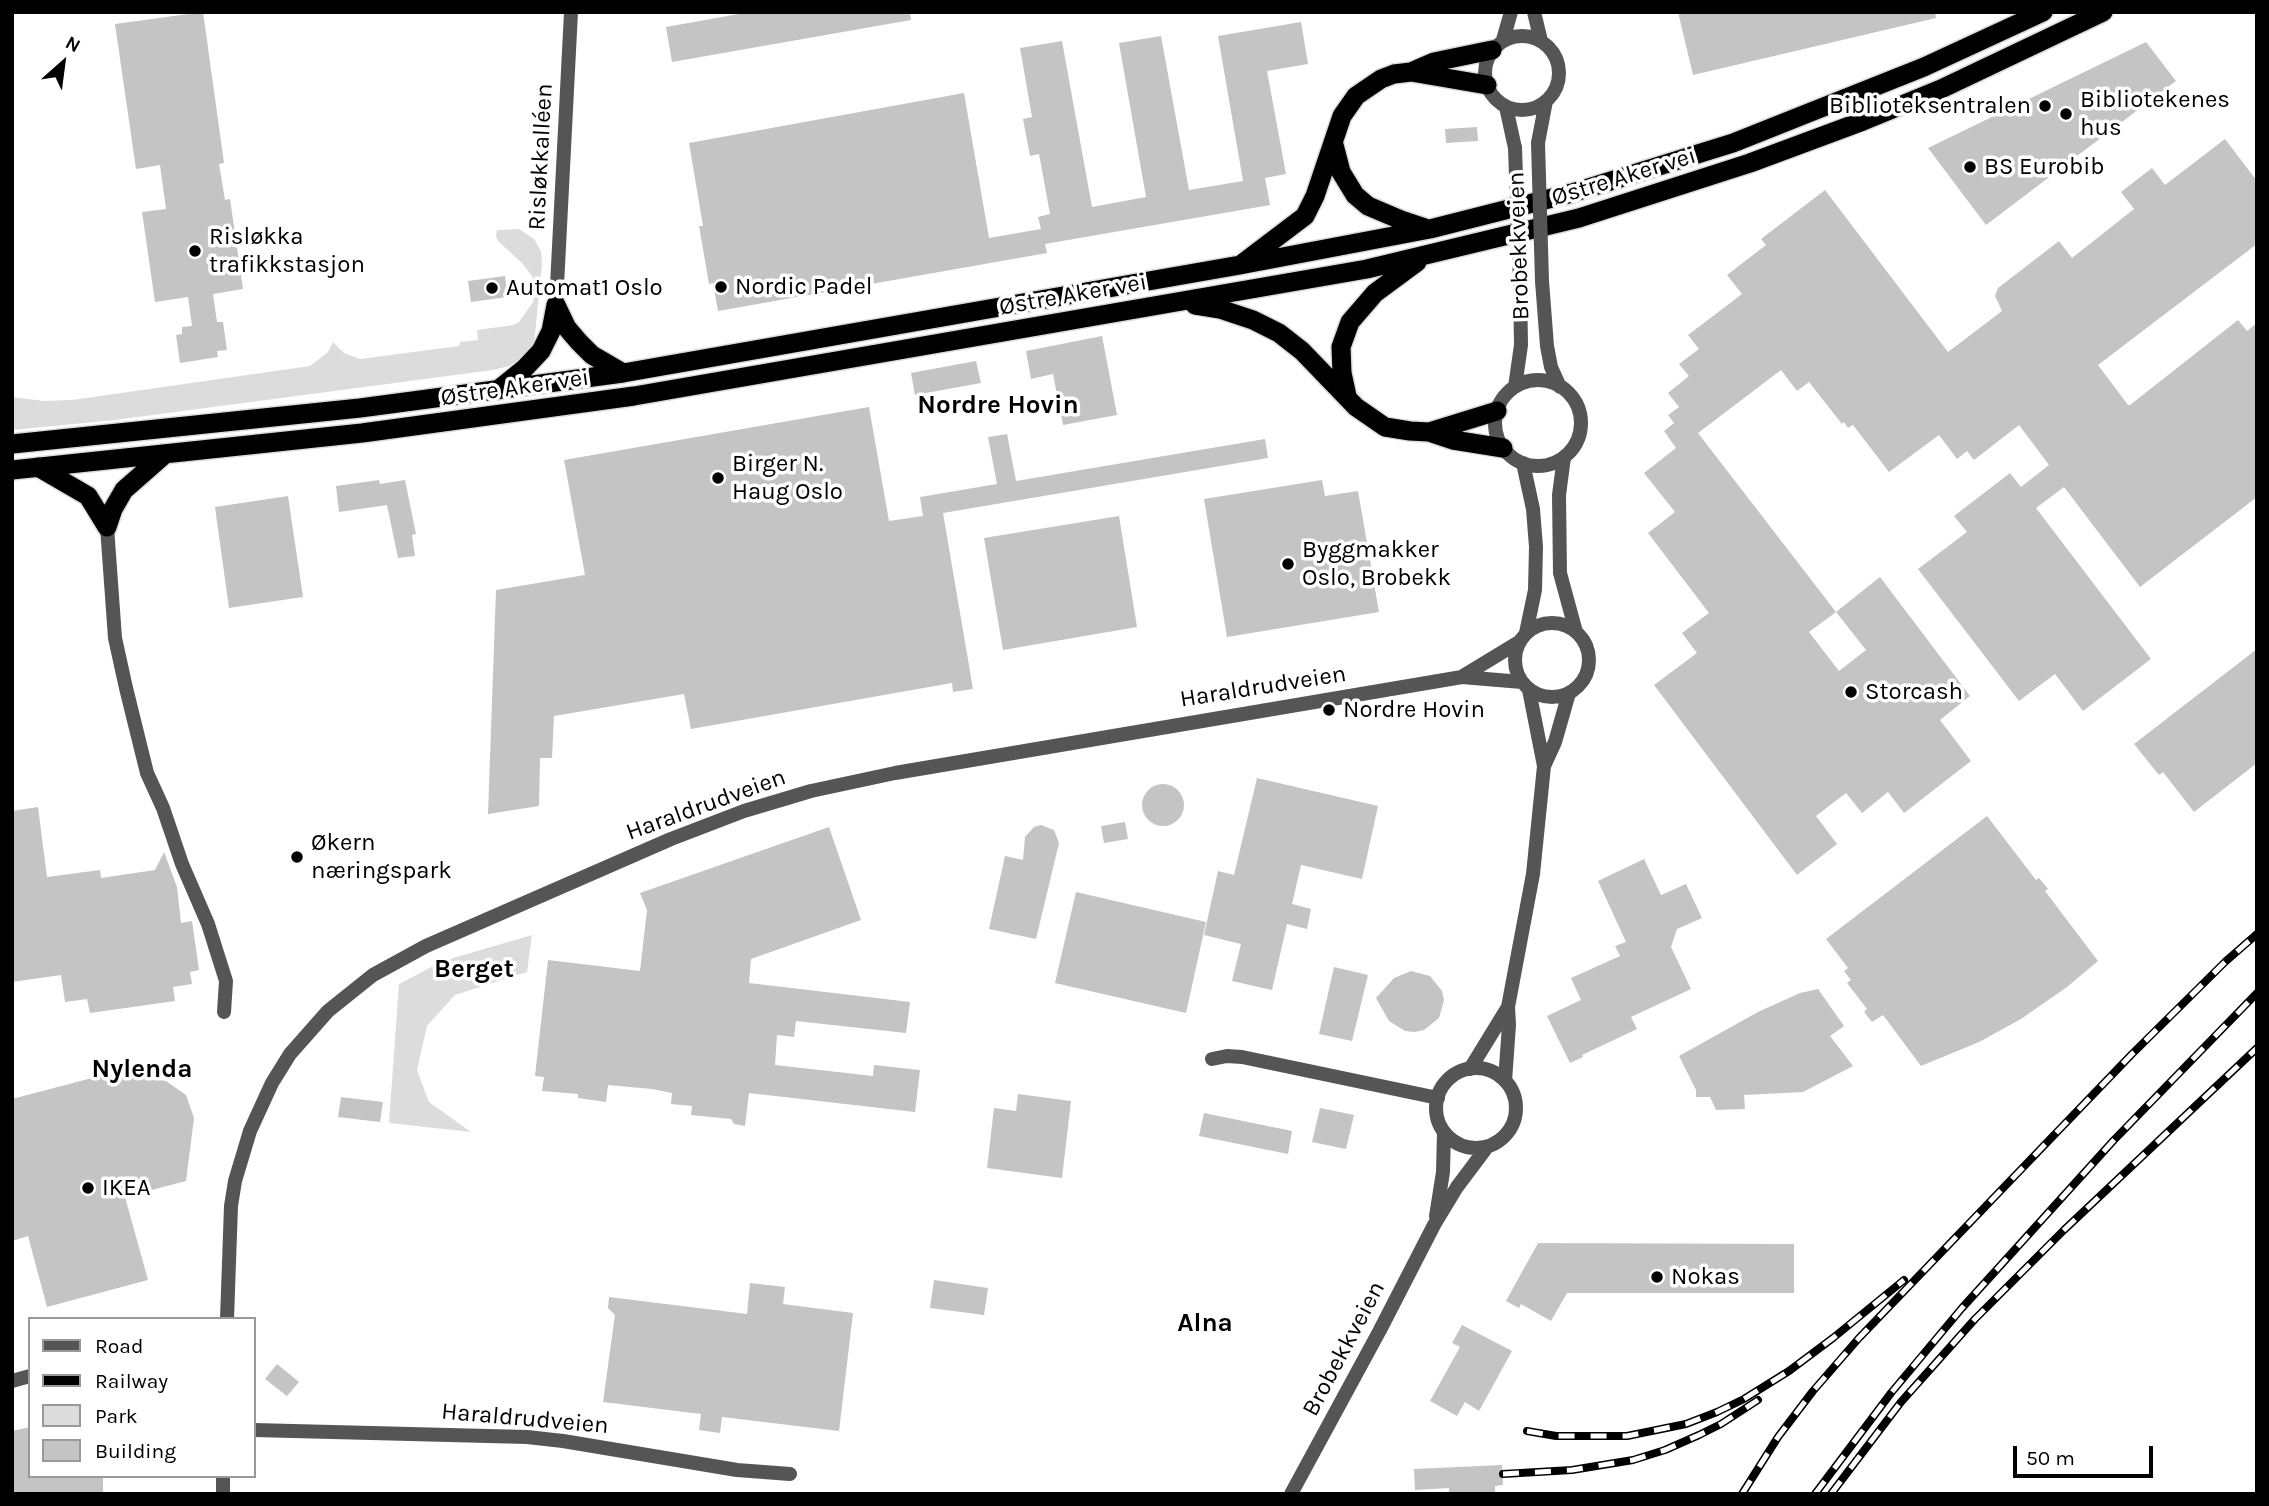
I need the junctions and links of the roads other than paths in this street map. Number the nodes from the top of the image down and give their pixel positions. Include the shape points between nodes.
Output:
1 (571, 12) edge
2 (1511, 12) edge
3 (1534, 12) edge
4 (2043, 12) edge
5 (2104, 12) edge
6 (1541, 41) junction
7 (1498, 45) junction
8 (1411, 72) junction
9 (1486, 85) junction
10 (1546, 101) junction
11 (1506, 107) junction
12 (1334, 145) junction
13 (1430, 229) junction
14 (1425, 256) junction
15 (1240, 265) junction
16 (1176, 302) junction
17 (556, 305) junction
18 (624, 373) junction
19 (1516, 387) junction
20 (1560, 387) junction
21 (498, 390) junction
22 (1347, 396) junction
23 (1497, 411) junction
24 (1429, 432) junction
25 (12, 444) edge
26 (1503, 448) junction
27 (165, 454) junction
28 (1564, 457) junction
29 (1523, 463) junction
30 (38, 467) junction
31 (12, 470) edge
32 (107, 527) junction
33 (1576, 632) junction
34 (1522, 638) junction
35 (1462, 677) junction
36 (1525, 686) junction
37 (1569, 694) junction
38 (1544, 766) junction
39 (1508, 1007) junction
40 (224, 1012) dead end
41 (1212, 1059) dead end
42 (1470, 1069) junction
43 (1505, 1081) junction
44 (1438, 1098) junction
45 (1444, 1132) junction
46 (1487, 1147) junction
47 (1434, 1225) junction
48 (227, 1317) edge
49 (256, 1430) edge
50 (790, 1474) dead end
51 (1291, 1494) edge

1 - 17 street, Risløkkalléen
2 - 7 street
3 - 6 street
4 - 13 highway, Østre Aker vei via 1924,67 1732,143 1572,193
5 - 14 highway, Østre Aker vei via 1941,89 1750,163 1579,218
6 - 7 street via 1518,36
6 - 10 street via 1553,52 1559,69 1556,87
7 - 8 highway
7 - 9 street via 1485,70
8 - 9 highway
8 - 12 highway via 1381,79 1356,96 1342,116
9 - 11 street
10 - 11 street via 1527,110
10 - 20 street, Brobekkveien, bridge via 1538,143 1542,281 1547,346
11 - 19 street, Brobekkveien, bridge via 1515,148 1520,284
12 - 13 highway via 1341,172 1355,195 1368,206
12 - 15 highway via 1305,216
13 - 15 highway, Østre Aker vei
14 - 16 highway, Østre Aker vei
14 - 22 highway via 1375,293 1350,322 1341,347
15 - 18 highway, Østre Aker vei
16 - 22 highway via 1220,309 1266,326 1290,341
16 - 27 highway, Østre Aker vei via 634,396
17 - 18 highway via 567,328 592,355
17 - 21 highway via 541,351
18 - 21 highway, Østre Aker vei
19 - 20 street via 1542,381
19 - 23 street
20 - 28 street via 1576,404 1581,426 1573,448
21 - 25 highway, Østre Aker vei
22 - 24 highway via 1385,427
23 - 24 highway
23 - 26 street via 1496,430
24 - 26 highway
26 - 29 street
27 - 30 highway, Østre Aker vei
27 - 32 highway via 124,490
28 - 29 street via 1540,466
28 - 33 street via 1559,495 1560,573
29 - 34 street via 1536,547 1535,590
30 - 31 highway, Østre Aker vei
30 - 32 highway via 88,496
32 - 40 street via 115,638 126,688 147,773 226,981
33 - 34 street via 1551,623 1533,628
33 - 37 street via 1587,646 1589,665 1583,682
34 - 35 street, Haraldrudveien
34 - 36 street via 1515,663
35 - 36 street, Haraldrudveien
35 - 48 street, Haraldrudveien via 811,791 671,839 398,960 328,1011 290,1054 261,1105 241,1155 231,1206
36 - 37 street via 1549,697
36 - 38 street
37 - 38 street
38 - 39 street via 1533,874
39 - 42 street
39 - 43 street
41 - 44 street via 1242,1057
42 - 43 street via 1489,1070
42 - 44 street via 1449,1079
43 - 46 street via 1514,1096 1515,1119 1498,1142
44 - 45 street via 1436,1110
45 - 46 street via 1456,1143
45 - 47 street, Brobekkveien
46 - 47 street, Brobekkveien
47 - 51 street, Brobekkveien
49 - 50 street, Haraldrudveien via 527,1437 737,1471

